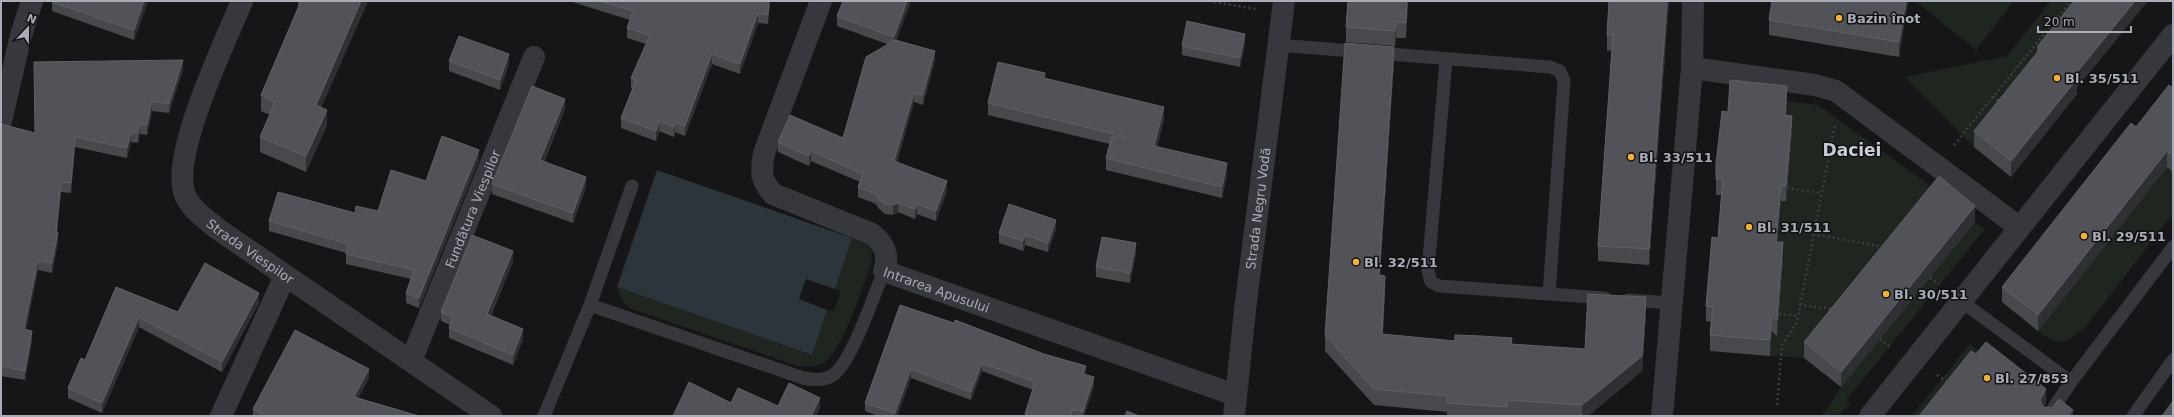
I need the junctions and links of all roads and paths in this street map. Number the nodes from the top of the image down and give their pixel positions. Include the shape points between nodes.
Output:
1 (32, 1) edge
2 (242, 1) edge
3 (821, 1) edge
4 (1209, 1) edge
5 (1693, 1) edge
6 (2071, 1) edge
7 (1283, 7) edge
8 (2062, 12) junction
9 (2066, 16) edge
10 (1278, 45) junction
11 (2170, 45) edge
12 (534, 58) dead end
13 (1446, 60) junction
14 (1692, 68) junction
15 (1842, 94) junction
16 (1993, 96) junction
17 (2006, 107) edge
18 (1, 121) edge
19 (1937, 166) junction
20 (632, 186) dead end
21 (1787, 188) edge
22 (1821, 193) junction
23 (2019, 227) junction
24 (1813, 234) junction
25 (1886, 247) edge
26 (2173, 247) edge
27 (884, 271) junction
28 (286, 276) junction
29 (1549, 294) junction
30 (1961, 301) junction
31 (1670, 303) junction
32 (590, 305) junction
33 (1799, 305) junction
34 (1835, 309) edge
35 (1779, 314) edge
36 (1797, 316) junction
37 (2173, 360) edge
38 (411, 361) junction
39 (2071, 382) junction
40 (1777, 405) dead end
41 (1235, 406) edge
42 (221, 416) edge
43 (492, 416) edge
44 (544, 416) edge
45 (1662, 416) edge
46 (1870, 416) edge
47 (2048, 416) edge
48 (2133, 416) edge

1 - 18 street via 21,35
2 - 28 street, Strada Viespilor via 186,145 181,169 184,193 198,212
3 - 27 street, Intrarea Apusului via 764,153 761,169 764,184 773,194 872,234 879,240 887,256
4 - 7 path
5 - 14 street
6 - 8 path
7 - 10 street, Strada Negru Vodă
8 - 9 path
8 - 16 path
10 - 13 lane
10 - 41 street, Strada Negru Vodă
11 - 23 street
12 - 38 street, Fundătura Viespilor
13 - 29 lane via 1550,67 1560,71 1564,81
13 - 29 lane via 1428,271 1431,282 1439,286
14 - 15 street via 1822,87
14 - 31 street
15 - 19 street
15 - 22 path
16 - 17 path
16 - 19 path
19 - 23 street
20 - 32 lane
21 - 22 path
22 - 24 path
23 - 30 street
24 - 25 path
24 - 33 path
26 - 39 lane
27 - 32 lane via 846,359 833,375 823,380 803,378
27 - 41 street, Intrarea Apusului
28 - 38 street, Strada Viespilor
28 - 42 street
29 - 31 lane
30 - 39 lane
30 - 46 street
31 - 45 street
32 - 44 lane
33 - 34 path
33 - 36 path
35 - 36 path
36 - 40 path via 1797,322 1782,345
37 - 48 lane
38 - 43 street, Strada Viespilor
39 - 47 lane

